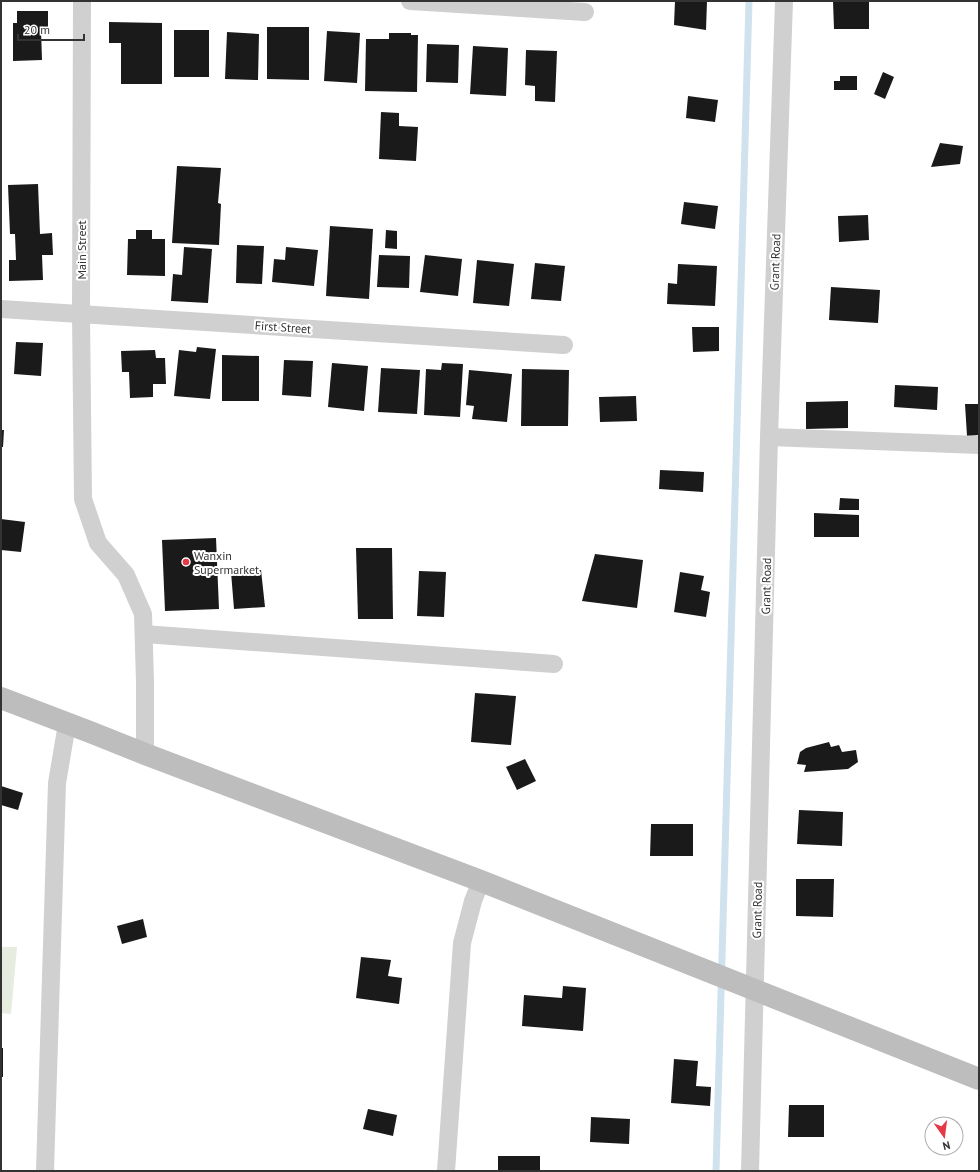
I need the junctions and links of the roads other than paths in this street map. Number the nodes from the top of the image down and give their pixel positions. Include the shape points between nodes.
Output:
1 (82, 1) edge
2 (410, 1) edge
3 (784, 1) edge
4 (585, 12) dead end
5 (1, 309) edge
6 (81, 314) junction
7 (564, 345) dead end
8 (769, 437) junction
9 (979, 444) edge
10 (144, 634) junction
11 (554, 664) dead end
12 (1, 698) edge
13 (67, 724) junction
14 (145, 754) junction
15 (481, 881) junction
16 (755, 989) junction
17 (979, 1079) edge
18 (45, 1171) edge
19 (446, 1171) edge
20 (750, 1171) edge

1 - 6 street, Main Street
2 - 4 street
3 - 8 street, Grant Road
5 - 6 street, First Street
6 - 7 street, First Street
6 - 10 street, Main Street via 83,499 98,543 126,575 138,601 143,614
8 - 9 street
8 - 16 street, Grant Road
10 - 11 street
10 - 14 street, Main Street
12 - 13 main road
13 - 14 main road
13 - 18 street via 57,782
14 - 15 main road
15 - 16 main road
15 - 19 street via 462,943
16 - 17 main road
16 - 20 street, Grant Road

